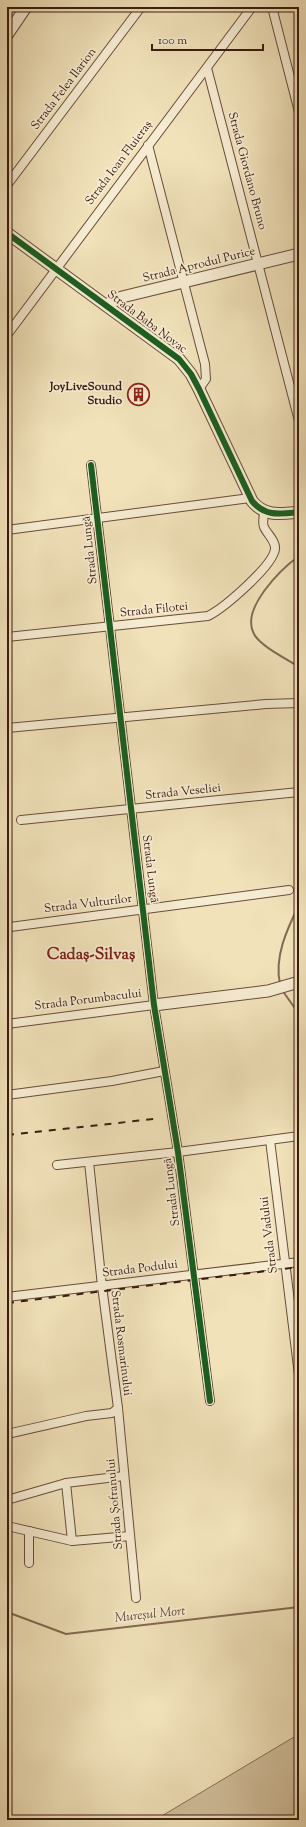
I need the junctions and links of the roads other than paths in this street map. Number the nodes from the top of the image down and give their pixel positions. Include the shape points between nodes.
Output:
1 (26, 7) edge
2 (141, 7) edge
3 (252, 7) edge
4 (272, 7) edge
5 (7, 35) edge
6 (207, 68) junction
7 (299, 112) edge
8 (148, 145) junction
9 (7, 185) edge
10 (7, 233) edge
11 (299, 254) edge
12 (259, 264) junction
13 (56, 268) junction
14 (184, 282) junction
15 (106, 305) junction
16 (7, 335) edge
17 (199, 389) junction
18 (299, 421) edge
19 (91, 465) dead end
20 (252, 502) junction
21 (264, 512) junction
22 (299, 512) edge
23 (98, 519) junction
24 (7, 530) edge
25 (110, 625) junction
26 (7, 637) edge
27 (299, 703) edge
28 (121, 718) junction
29 (7, 728) edge
30 (299, 792) edge
31 (132, 810) junction
32 (21, 820) dead end
33 (289, 890) dead end
34 (144, 909) junction
35 (10, 927) dead end
36 (299, 982) edge
37 (154, 1005) junction
38 (7, 1024) edge
39 (164, 1072) junction
40 (7, 1095) edge
41 (299, 1136) edge
42 (270, 1140) junction
43 (178, 1152) junction
44 (89, 1162) junction
45 (57, 1165) dead end
46 (299, 1262) edge
47 (285, 1264) junction
48 (193, 1275) junction
49 (102, 1286) junction
50 (7, 1298) edge
51 (299, 1375) edge
52 (210, 1401) dead end
53 (118, 1408) junction
54 (7, 1434) edge
55 (124, 1476) junction
56 (66, 1483) junction
57 (7, 1500) edge
58 (7, 1526) edge
59 (29, 1531) junction
60 (130, 1536) junction
61 (72, 1541) junction
62 (29, 1563) dead end
63 (136, 1598) dead end

1 - 5 street
2 - 9 street, Strada Felea Ilarion
3 - 6 street, Strada Ioan Fluieraș
4 - 7 street
6 - 8 street, Strada Ioan Fluieraș
6 - 12 street, Strada Giordano Bruno
8 - 13 street, Strada Ioan Fluieraș
8 - 14 street
10 - 13 street, Strada Baba Novac
11 - 12 street, Strada Aprodul Purice
12 - 14 street, Strada Aprodul Purice
12 - 18 street, Strada Giordano Bruno
13 - 15 street, Strada Baba Novac
13 - 16 street, Strada Ioan Fluieraș
14 - 15 street, Strada Aprodul Purice via 122,297
14 - 17 street via 206,364 206,379
15 - 17 street, Strada Baba Novac via 179,359
17 - 20 street, Strada Baba Novac
19 - 23 street, Strada Lungă
20 - 21 street
20 - 23 street
21 - 22 street via 278,515
21 - 25 street, Strada Filotei via 263,525 275,548 270,559 225,606 208,616
23 - 24 street
23 - 25 street, Strada Lungă
25 - 26 street, Strada Filotei
25 - 28 street, Strada Lungă
27 - 28 street
28 - 29 street
28 - 31 street, Strada Lungă
30 - 31 street, Strada Veseliei
31 - 32 street, Strada Veseliei
31 - 34 street, Strada Lungă
33 - 34 street, Strada Vulturilor
34 - 35 street, Strada Vulturilor
34 - 37 street, Strada Lungă
36 - 37 street, Strada Porumbacului via 268,991
37 - 38 street, Strada Porumbacului
37 - 39 street, Strada Lungă
39 - 40 street
39 - 43 street, Strada Lungă
41 - 42 street
42 - 43 street
42 - 47 street, Strada Vadului
43 - 44 street
43 - 48 street, Strada Lungă
44 - 45 street
44 - 49 street, Strada Rosmarinului
46 - 47 street, Strada Podului
47 - 48 street, Strada Podului
47 - 51 street, Strada Vadului
48 - 49 street, Strada Podului
48 - 52 street, Strada Lungă
49 - 50 street, Strada Podului
49 - 53 street, Strada Rosmarinului
53 - 54 street via 112,1413 78,1417
53 - 55 street, Strada Șofranului
55 - 56 street
55 - 60 street, Strada Șofranului
56 - 57 street
56 - 61 street
58 - 59 street
59 - 61 street
59 - 62 street
60 - 61 street
60 - 63 street, Strada Șofranului

